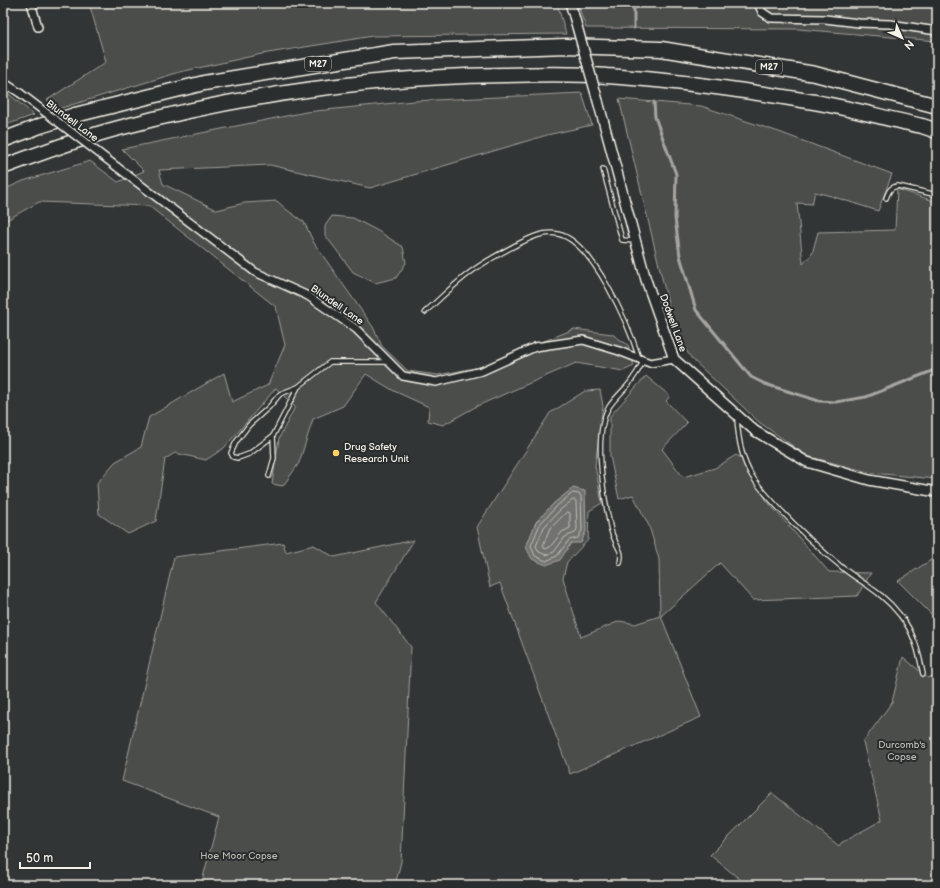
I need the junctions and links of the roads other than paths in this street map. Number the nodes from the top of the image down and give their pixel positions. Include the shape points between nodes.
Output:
1 (32, 3) edge
2 (570, 3) edge
3 (758, 3) edge
4 (38, 28) dead end
5 (937, 31) edge
6 (3, 82) edge
7 (937, 106) edge
8 (937, 131) edge
9 (3, 140) edge
10 (3, 167) edge
11 (603, 169) dead end
12 (937, 195) edge
13 (886, 198) dead end
14 (636, 241) junction
15 (425, 312) dead end
16 (674, 359) junction
17 (642, 360) junction
18 (388, 362) junction
19 (298, 387) junction
20 (737, 415) junction
21 (273, 436) junction
22 (269, 476) dead end
23 (937, 492) edge
24 (620, 564) dead end
25 (923, 674) dead end

1 - 4 street
2 - 14 street, Dodwell Lane, bridge
3 - 5 street via 762,12 772,18 890,24
6 - 18 street, Blundell Lane, bridge via 255,272 308,296 356,329
7 - 9 highway, M27 via 815,74 661,49 566,46 394,52 204,83 75,115
8 - 10 highway via 809,101 664,81 537,74 457,76 377,81 286,92 178,113 116,129
11 - 14 lane via 622,240
12 - 13 lane via 893,186
14 - 16 street, Dodwell Lane via 646,280
15 - 17 lane via 474,269 499,254 541,234 559,234 583,250 602,277
16 - 17 street, Blundell Lane via 650,363
16 - 20 street, Dodwell Lane
17 - 18 street, Blundell Lane via 583,340 535,347 482,371 436,382 402,376
17 - 24 lane via 629,384 609,406 603,418 601,434 602,481 612,533 621,549
18 - 19 lane via 330,362
19 - 21 lane
19 - 21 lane via 280,394 249,425 231,453 233,457 238,458 249,454
20 - 23 street, Dodwell Lane via 755,431 807,462 868,480
20 - 25 lane via 738,435 752,475 807,537 843,568 886,599 901,615 913,637
21 - 22 lane via 274,458

